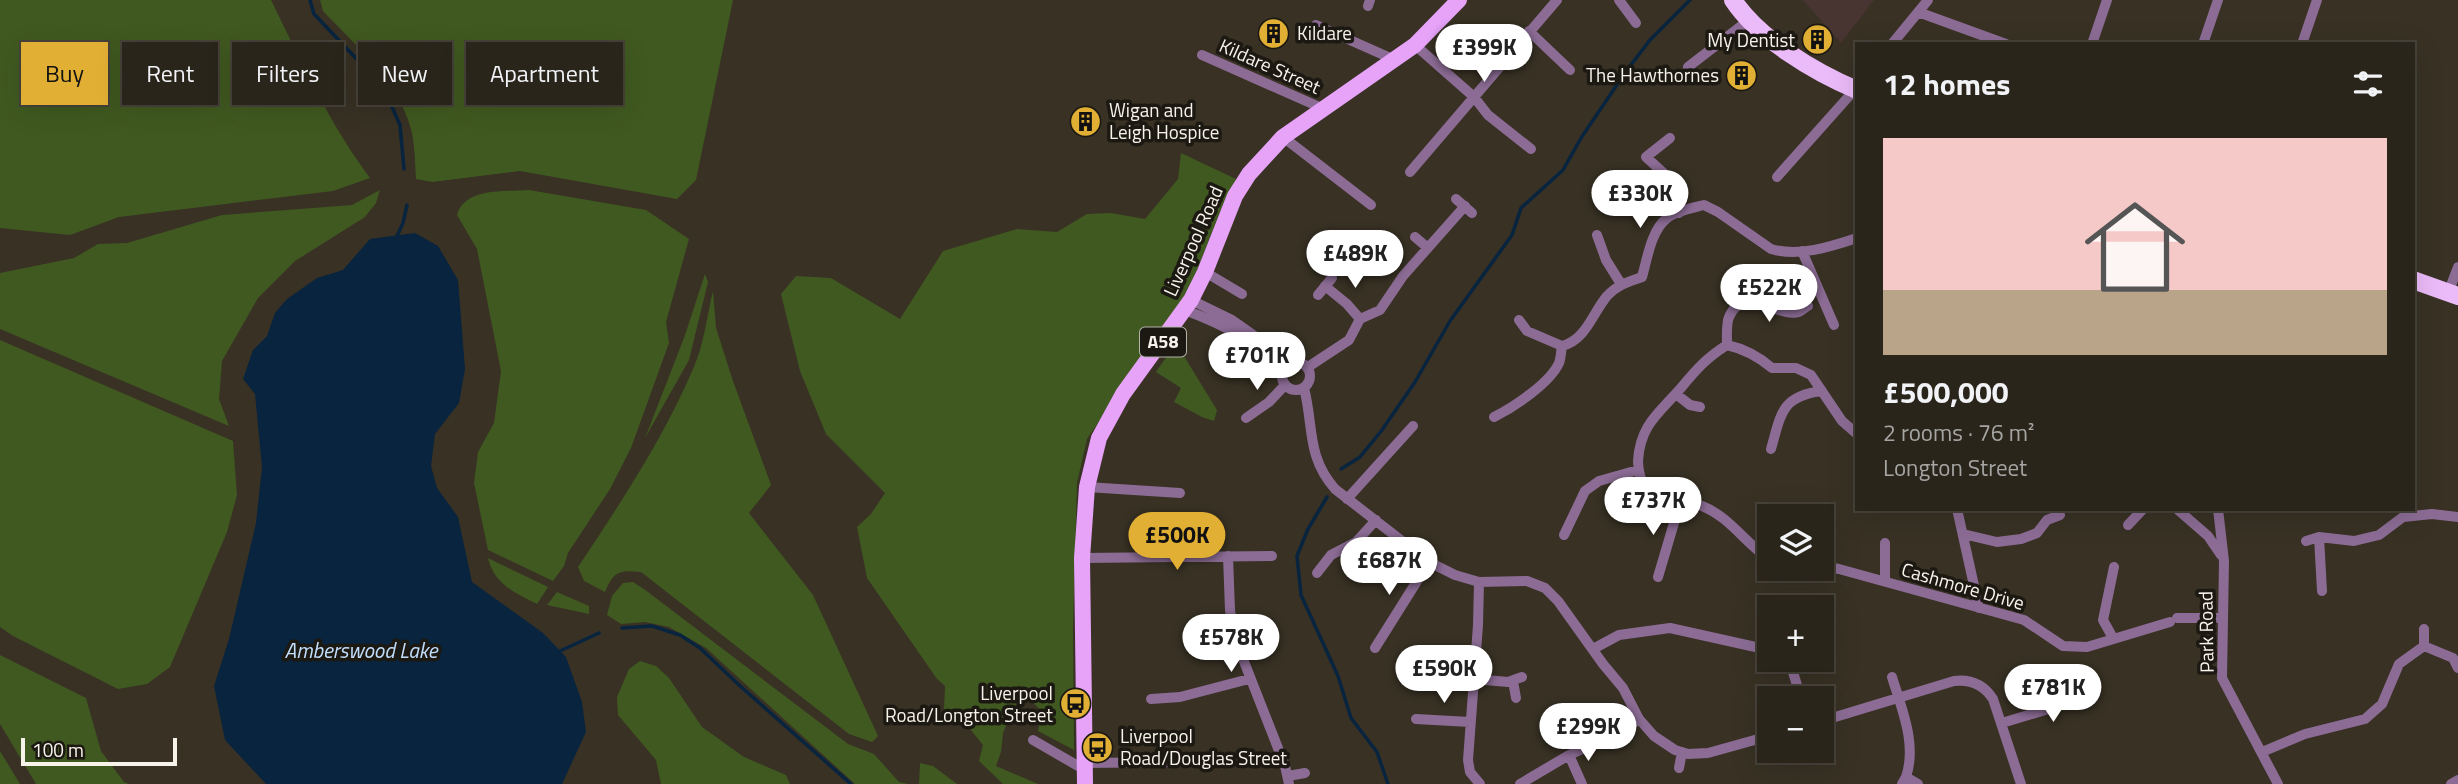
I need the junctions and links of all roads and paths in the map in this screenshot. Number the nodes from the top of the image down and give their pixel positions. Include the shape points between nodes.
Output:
1 (1557, 0) edge
2 (1619, 0) edge
3 (1733, 0) edge
4 (1928, 0) edge
5 (2107, 0) edge
6 (2218, 0) edge
7 (2317, 0) edge
8 (1452, 2) edge
9 (1918, 12) junction
10 (1749, 20) junction
11 (1636, 23) dead end
12 (1316, 26) dead end
13 (1529, 31) junction
14 (1894, 42) edge
15 (2000, 42) edge
16 (2093, 42) edge
17 (2204, 42) edge
18 (2303, 42) edge
19 (1415, 45) junction
20 (1202, 55) dead end
21 (1395, 60) junction
22 (1688, 67) dead end
23 (1570, 70) dead end
24 (1855, 89) edge
25 (1855, 91) edge
26 (1474, 97) junction
27 (1324, 109) junction
28 (1283, 137) junction
29 (1670, 138) dead end
30 (1531, 149) dead end
31 (1410, 172) dead end
32 (1777, 177) dead end
33 (1371, 205) dead end
34 (1464, 206) dead end
35 (1679, 213) junction
36 (1598, 235) dead end
37 (1415, 237) dead end
38 (1855, 239) edge
39 (1429, 248) junction
40 (1802, 250) junction
41 (2458, 267) edge
42 (1205, 272) junction
43 (2415, 281) edge
44 (1621, 284) junction
45 (1325, 286) dead end
46 (2453, 294) edge
47 (1242, 295) dead end
48 (1188, 305) junction
49 (1808, 306) dead end
50 (1360, 319) junction
51 (1519, 320) dead end
52 (1834, 325) dead end
53 (1727, 345) junction
54 (1562, 346) junction
55 (1295, 362) junction
56 (1308, 367) junction
57 (1284, 380) junction
58 (1304, 388) junction
59 (1822, 391) junction
60 (1676, 394) junction
61 (1700, 407) dead end
62 (1494, 417) dead end
63 (1245, 418) dead end
64 (1413, 426) dead end
65 (1855, 431) edge
66 (1771, 449) dead end
67 (1638, 470) junction
68 (1087, 487) junction
69 (1180, 493) dead end
70 (1347, 499) junction
71 (1679, 506) junction
72 (1957, 511) edge
73 (2141, 511) edge
74 (2179, 511) edge
75 (2218, 511) edge
76 (2402, 513) edge
77 (2060, 515) dead end
78 (2458, 517) edge
79 (1376, 520) junction
80 (2128, 525) dead end
81 (1963, 534) junction
82 (1564, 535) dead end
83 (2319, 537) junction
84 (2306, 541) dead end
85 (1885, 543) dead end
86 (1757, 549) edge
87 (1228, 556) junction
88 (1272, 556) dead end
89 (2223, 557) junction
90 (1082, 558) junction
91 (1429, 562) junction
92 (2114, 566) dead end
93 (1834, 569) edge
94 (1317, 573) dead end
95 (1658, 577) dead end
96 (1885, 581) junction
97 (1479, 582) junction
98 (2322, 591) dead end
99 (1979, 608) junction
100 (2222, 618) junction
101 (2424, 629) dead end
102 (2113, 638) junction
103 (2424, 646) junction
104 (1757, 647) edge
105 (1375, 648) dead end
106 (1593, 649) junction
107 (2458, 668) edge
108 (1892, 677) dead end
109 (1249, 679) junction
110 (1474, 679) junction
111 (2050, 691) dead end
112 (1151, 698) dead end
113 (1516, 698) dead end
114 (1898, 698) junction
115 (1834, 717) edge
116 (1416, 719) dead end
117 (1639, 719) junction
118 (1470, 722) junction
119 (2002, 723) junction
120 (1757, 739) edge
121 (1033, 740) dead end
122 (1682, 752) junction
123 (2262, 752) junction
124 (1569, 755) junction
125 (1179, 762) dead end
126 (1679, 768) dead end
127 (1085, 772) edge
128 (1305, 773) dead end
129 (1288, 780) edge
130 (2458, 780) edge
131 (1904, 781) edge
132 (1480, 784) edge
133 (1520, 784) edge
134 (1582, 784) edge
135 (1918, 784) edge
136 (2021, 784) edge
137 (2278, 784) edge
138 (2451, 784) edge

1 - 13 street
2 - 11 street
3 - 10 highway
4 - 9 street
5 - 16 street
6 - 17 street
7 - 18 street
8 - 19 main road, Liverpool Road / A58
9 - 14 street
9 - 15 street
10 - 22 street
10 - 24 highway via 1813,69
12 - 21 street
13 - 23 street
13 - 26 street
19 - 21 main road, Liverpool Road / A58
19 - 26 street
20 - 27 street, Kildare Street
21 - 27 main road, Liverpool Road / A58
25 - 32 street
26 - 30 street via 1488,115
26 - 31 street
27 - 28 main road, Liverpool Road / A58
28 - 33 street
28 - 42 main road, Liverpool Road / A58 via 1248,174 1235,196
29 - 35 street via 1646,157 1670,179
34 - 39 street
35 - 40 street via 1704,205 1771,250
35 - 44 street via 1666,219 1656,234 1642,277
36 - 44 street
37 - 39 street
38 - 40 street
39 - 50 street via 1380,310
40 - 52 street
41 - 46 street
42 - 47 street
42 - 48 main road, Liverpool Road / A58
43 - 46 highway
44 - 54 street via 1608,295 1583,334
45 - 50 street
48 - 55 street via 1232,320
48 - 57 street via 1273,362
48 - 68 main road, Liverpool Road / A58 via 1115,407 1094,450
49 - 53 street via 1799,312 1757,302 1739,305 1728,317
50 - 56 street via 1349,340
51 - 54 street via 1527,331
53 - 59 street via 1743,348 1772,368 1796,368 1811,375
53 - 60 street via 1707,357
54 - 62 street via 1559,362 1546,378
55 - 56 street
55 - 57 street via 1287,365
56 - 58 street via 1311,376
57 - 58 street via 1292,390
57 - 63 street via 1269,402
58 - 70 street via 1315,458 1325,478
59 - 65 street
59 - 66 street via 1802,393 1783,409
60 - 61 street
60 - 67 street via 1648,425 1640,443
64 - 70 street
67 - 71 street via 1645,489 1661,502
67 - 82 street via 1599,481 1585,491
68 - 69 street
68 - 90 main road, Liverpool Road / A58
70 - 79 street
71 - 86 street via 1698,504 1716,513
71 - 95 street
72 - 81 street
73 - 80 street
74 - 89 street via 2208,536
75 - 89 street, Park Road
76 - 78 street
76 - 83 street via 2379,535 2354,541
77 - 81 street via 2021,539 1997,542
79 - 91 street
79 - 94 street via 1356,542 1331,555
81 - 99 street
83 - 84 street
83 - 98 street
85 - 96 street
87 - 88 street
87 - 90 street
87 - 109 street via 1231,623
89 - 100 street, Park Road
90 - 127 main road, Liverpool Road / A58
91 - 97 street
91 - 105 street
92 - 102 street via 2103,621
93 - 96 street, Cashmore Drive
96 - 99 street, Cashmore Drive
97 - 106 street via 1527,580 1539,584 1554,596
97 - 110 street
99 - 102 street, Cashmore Drive via 2024,620 2063,646 2087,647
100 - 102 street, Cashmore Drive via 2174,620
100 - 123 street, Park Road via 2221,678
101 - 103 street
103 - 107 street via 2453,658
103 - 123 street via 2399,664 2382,704 2365,719 2305,734
104 - 106 street via 1670,628 1619,635
106 - 117 street via 1623,688
108 - 114 street
109 - 112 street via 1180,697
109 - 129 street
110 - 113 street via 1518,679
110 - 118 street
111 - 119 street via 2059,705
114 - 115 street
114 - 119 street via 1969,681 1990,693
114 - 131 street via 1910,742
116 - 118 street
117 - 122 street via 1662,743
117 - 124 street
118 - 132 street via 1468,766
119 - 136 street
120 - 122 street via 1708,753
121 - 127 street
122 - 126 street
123 - 137 street, Park Road
124 - 133 street
124 - 134 street
125 - 127 street
128 - 129 street
130 - 138 street
131 - 135 street

